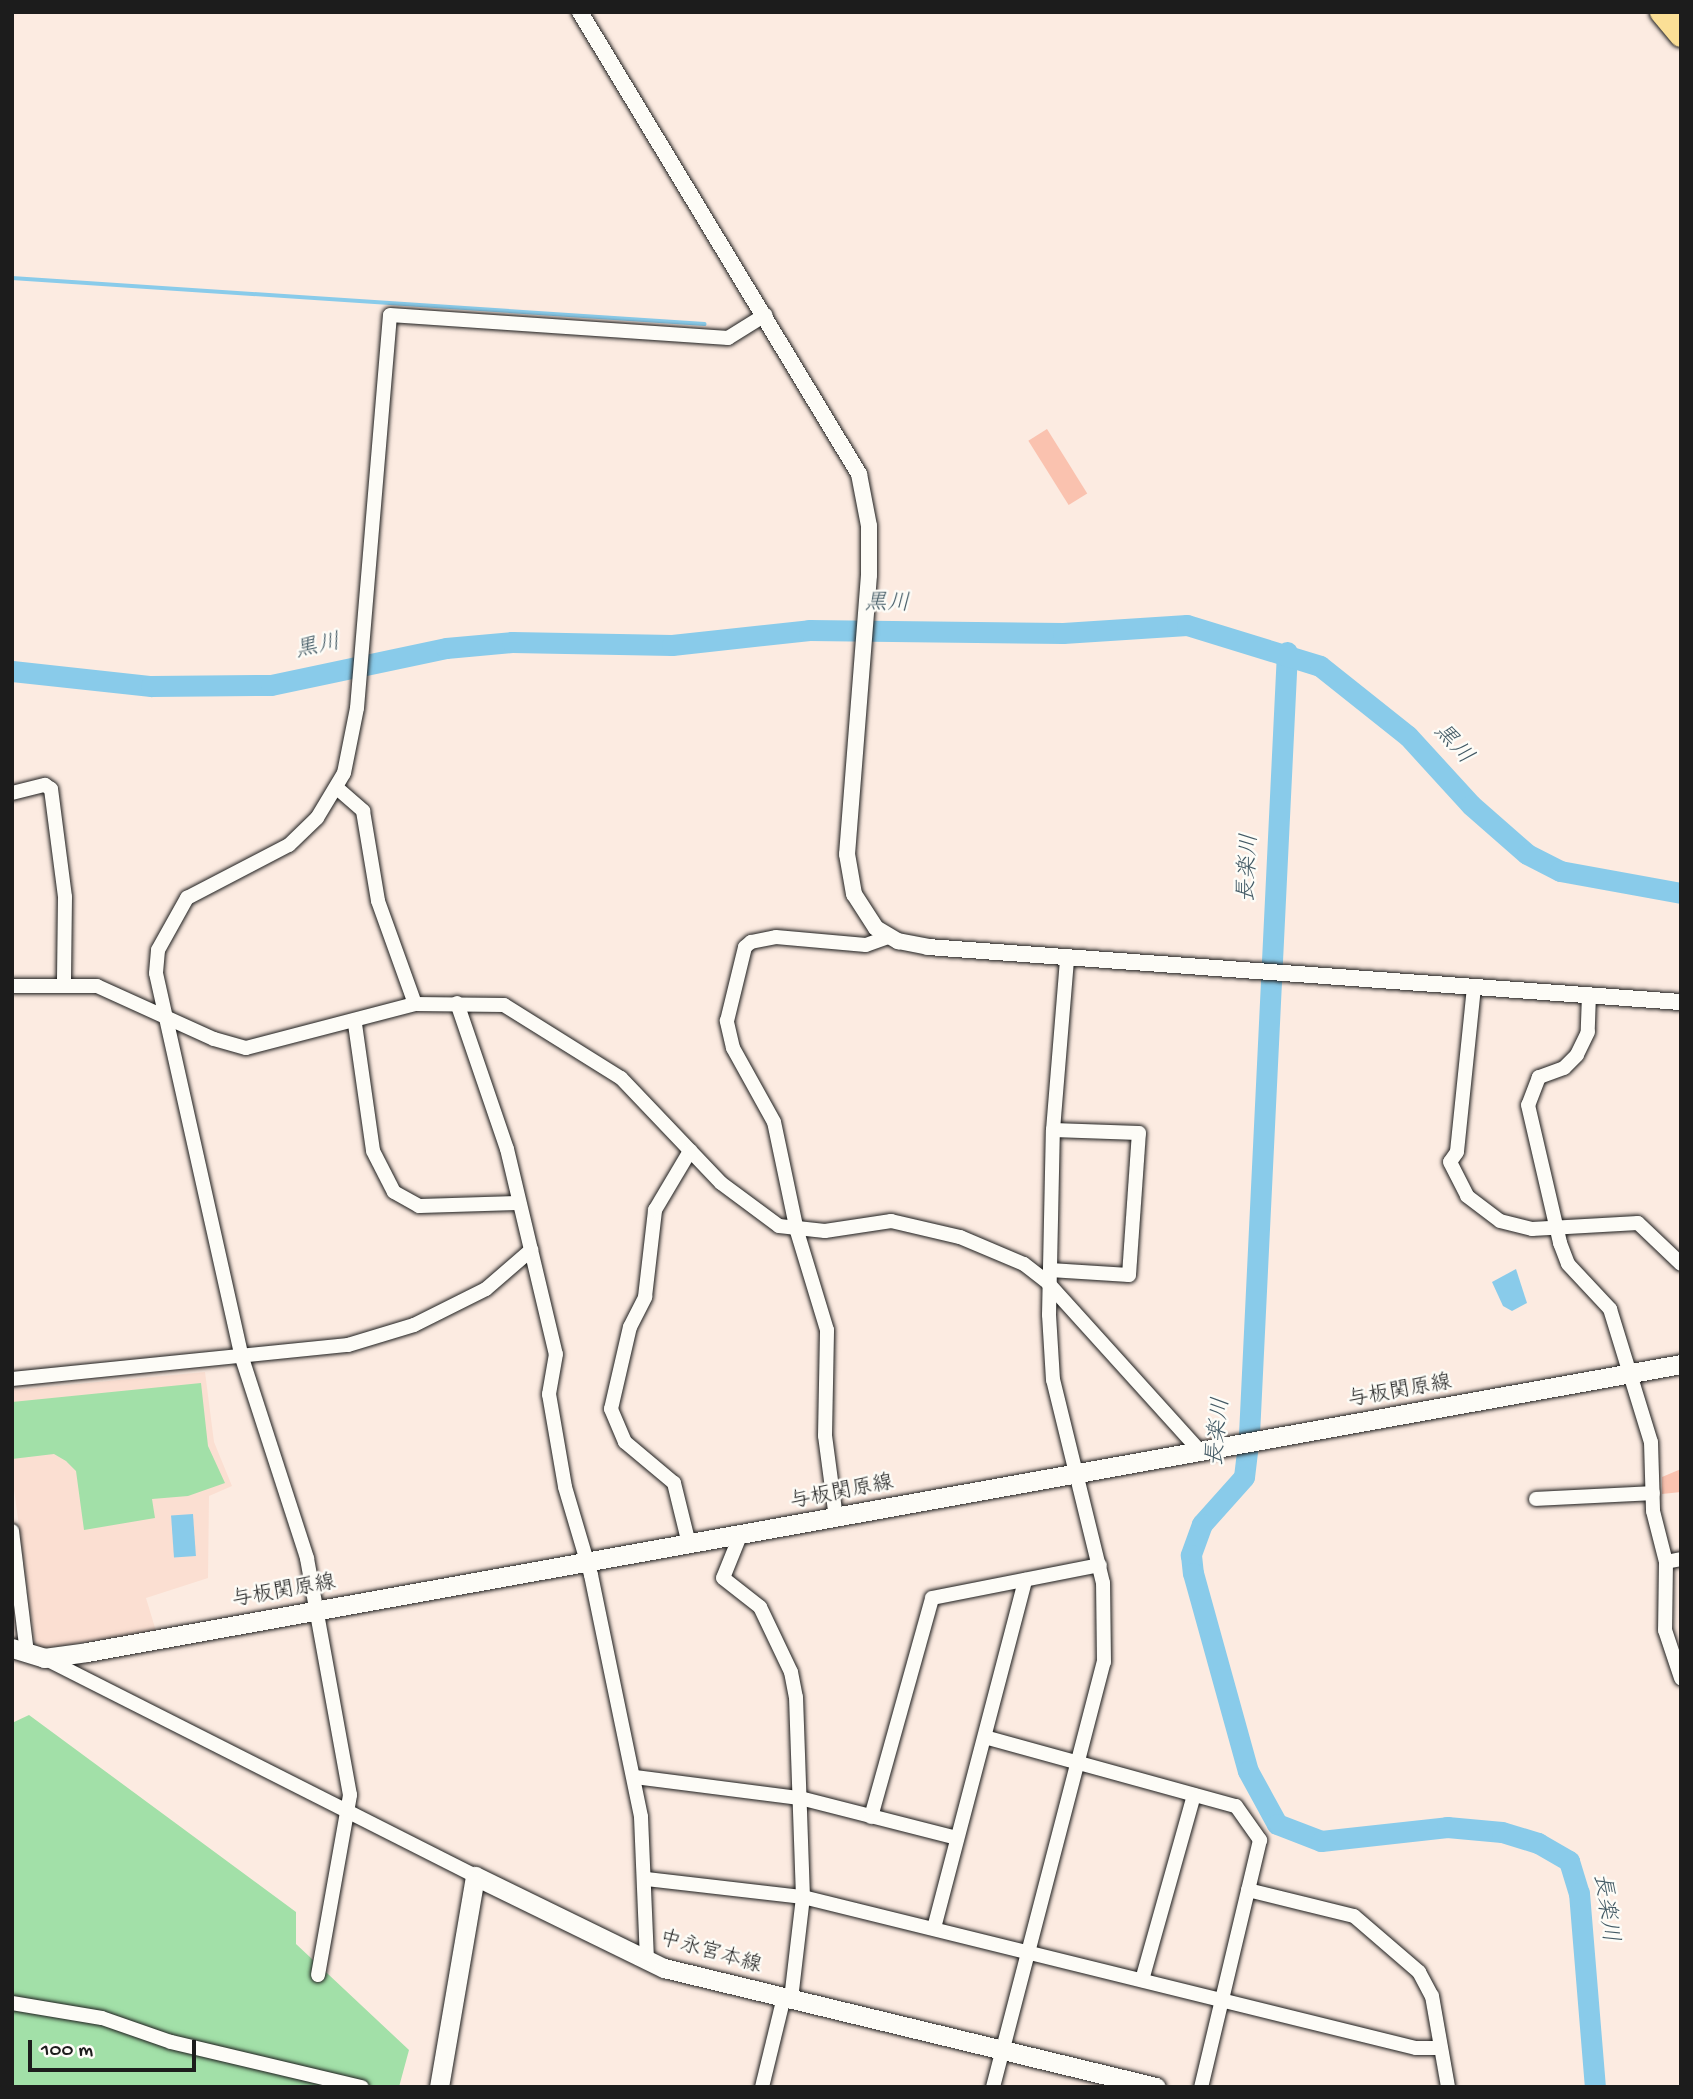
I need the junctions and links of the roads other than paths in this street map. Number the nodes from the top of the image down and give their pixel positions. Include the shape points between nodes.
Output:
1 (580, 12) edge
2 (1662, 12) edge
3 (1681, 35) edge
4 (765, 315) junction
5 (337, 788) junction
6 (12, 793) edge
7 (888, 937) junction
8 (1067, 958) junction
9 (64, 985) junction
10 (12, 986) edge
11 (1474, 987) junction
12 (1589, 994) junction
13 (1681, 1002) edge
14 (457, 1003) junction
15 (415, 1004) junction
16 (168, 1015) junction
17 (355, 1024) junction
18 (1053, 1130) junction
19 (690, 1151) junction
20 (518, 1203) junction
21 (1557, 1227) junction
22 (797, 1231) junction
23 (531, 1250) junction
24 (1681, 1264) edge
25 (1049, 1277) junction
26 (242, 1358) junction
27 (1681, 1364) edge
28 (1629, 1373) junction
29 (12, 1379) edge
30 (1200, 1451) junction
31 (1075, 1473) junction
32 (1653, 1493) junction
33 (1536, 1499) dead end
34 (836, 1518) junction
35 (12, 1531) edge
36 (740, 1536) junction
37 (689, 1544) junction
38 (1681, 1559) edge
39 (1666, 1562) junction
40 (587, 1564) junction
41 (1100, 1565) junction
42 (1025, 1580) junction
43 (318, 1610) junction
44 (28, 1653) edge
45 (1681, 1678) edge
46 (985, 1737) junction
47 (1082, 1763) junction
48 (635, 1777) junction
49 (1194, 1795) junction
50 (800, 1798) junction
51 (349, 1813) junction
52 (871, 1817) junction
53 (957, 1838) junction
54 (475, 1876) junction
55 (647, 1879) junction
56 (1248, 1890) junction
57 (803, 1897) junction
58 (934, 1928) junction
59 (1028, 1952) junction
60 (647, 1961) junction
61 (318, 1975) dead end
62 (1142, 1980) junction
63 (788, 1998) junction
64 (1221, 1999) junction
65 (12, 2003) edge
66 (1440, 2048) junction
67 (1003, 2050) junction
68 (362, 2087) edge
69 (439, 2087) edge
70 (762, 2087) edge
71 (993, 2087) edge
72 (1156, 2087) edge
73 (1201, 2087) edge
74 (1448, 2087) edge

1 - 4 street
2 - 3 highway
4 - 5 street via 728,338 390,315 357,708 352,749
4 - 7 street via 859,474 869,527 867,607 848,869 859,908
5 - 15 street via 363,811 378,901
5 - 16 street via 317,818 289,845 204,885 174,913 158,950 156,973
6 - 9 street via 45,785 51,789 65,897
7 - 8 street via 928,947
7 - 22 street via 866,945 768,937 745,947 728,1035 774,1122
8 - 11 street
8 - 18 street
9 - 10 street
9 - 16 street via 108,989
11 - 12 street
11 - 21 street via 1452,1173 1476,1205 1500,1222 1532,1229
12 - 13 street
12 - 21 street via 1587,1032 1577,1055 1564,1068 1539,1077 1528,1094
14 - 15 street
14 - 19 street via 488,1002 524,1014 621,1078
14 - 20 street via 507,1149
15 - 17 street
16 - 17 street via 222,1042 246,1048
16 - 26 street
17 - 20 street via 373,1150 394,1192 419,1206
18 - 25 street
18 - 25 street via 1139,1133 1129,1275
19 - 22 street via 758,1213
19 - 37 street via 655,1210 645,1297 630,1327 611,1409 625,1442 674,1483
20 - 23 street
21 - 24 street via 1638,1223
21 - 28 street via 1568,1264 1609,1309
22 - 25 street via 891,1221 960,1237
22 - 34 street via 827,1330 825,1436
23 - 26 street via 486,1289 414,1325 348,1345
23 - 40 street via 556,1354 549,1394 563,1474
25 - 30 street
25 - 31 street via 1053,1380
26 - 29 street
26 - 43 street via 307,1558
27 - 28 main road, 与板関原線
28 - 30 main road, 与板関原線
28 - 32 street via 1651,1442
30 - 31 main road, 与板関原線
31 - 34 main road, 与板関原線
31 - 41 street
32 - 33 street
32 - 39 street
34 - 36 main road, 与板関原線
35 - 44 street
36 - 37 main road, 与板関原線
36 - 50 street via 723,1578 760,1607 791,1672
37 - 40 main road, 与板関原線
38 - 39 street
39 - 45 street via 1665,1630
40 - 43 main road, 与板関原線
40 - 48 street
41 - 42 street
41 - 47 street via 1104,1662
42 - 46 street
42 - 52 street via 932,1598
43 - 44 main road, 与板関原線
43 - 51 street
44 - 51 street
46 - 47 street
46 - 53 street
47 - 49 street
47 - 59 street
48 - 50 street
48 - 55 street
49 - 56 street via 1236,1806 1261,1840
49 - 62 street
50 - 52 street
50 - 57 street
51 - 54 street
51 - 61 street
52 - 53 street
53 - 58 street
54 - 60 main road, 中永宮本線
54 - 69 main road
55 - 57 street
55 - 60 street
56 - 64 street
56 - 66 street via 1342,1911 1374,1932 1428,1982
57 - 58 street
57 - 63 street
58 - 59 street
59 - 62 street
59 - 67 street
60 - 63 main road, 中永宮本線
62 - 64 street
63 - 67 main road, 中永宮本線
63 - 70 street
64 - 66 street via 1426,2050
64 - 73 street
65 - 68 street via 102,2018 171,2042
66 - 74 street
67 - 71 street
67 - 72 main road, 中永宮本線

